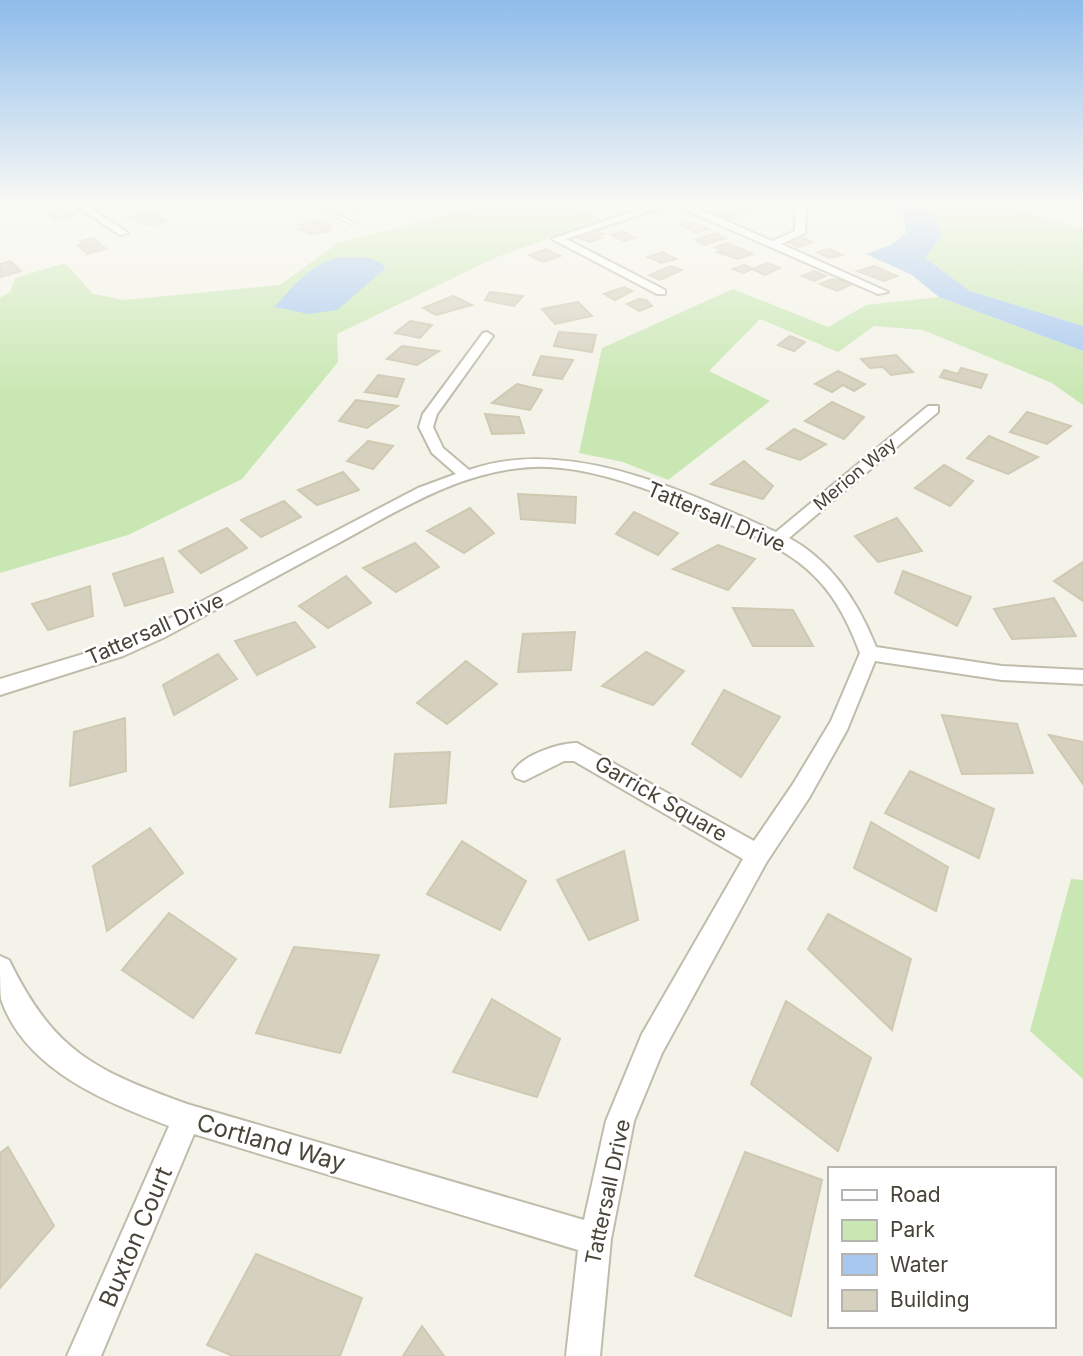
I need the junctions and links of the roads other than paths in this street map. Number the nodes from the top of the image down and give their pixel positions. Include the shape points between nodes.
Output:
1 (609, 265) edge
2 (821, 265) edge
3 (661, 292) dead end
4 (882, 292) dead end
5 (487, 336) dead end
6 (933, 409) dead end
7 (465, 474) junction
8 (777, 540) junction
9 (869, 653) junction
10 (1083, 677) edge
11 (1, 689) edge
12 (524, 772) dead end
13 (758, 855) junction
14 (0, 969) edge
15 (187, 1118) junction
16 (595, 1239) junction
17 (84, 1356) edge
18 (583, 1356) edge

1 - 3 street
2 - 4 street
5 - 7 street via 426,426 438,450
6 - 8 street, Merion Way
7 - 8 street, Tattersall Drive via 535,462 579,468 646,486
7 - 11 street, Tattersall Drive via 159,632
8 - 9 street, Tattersall Drive via 808,561 839,592 855,616
9 - 10 street via 988,673
9 - 13 street, Tattersall Drive via 840,724
12 - 13 street, Garrick Square via 561,752 577,752
13 - 16 street, Tattersall Drive via 652,1044 620,1121
14 - 15 street, Cortland Way via 29,1025 84,1077
15 - 16 street, Cortland Way
15 - 17 street, Buxton Court
16 - 18 street, Tattersall Drive

